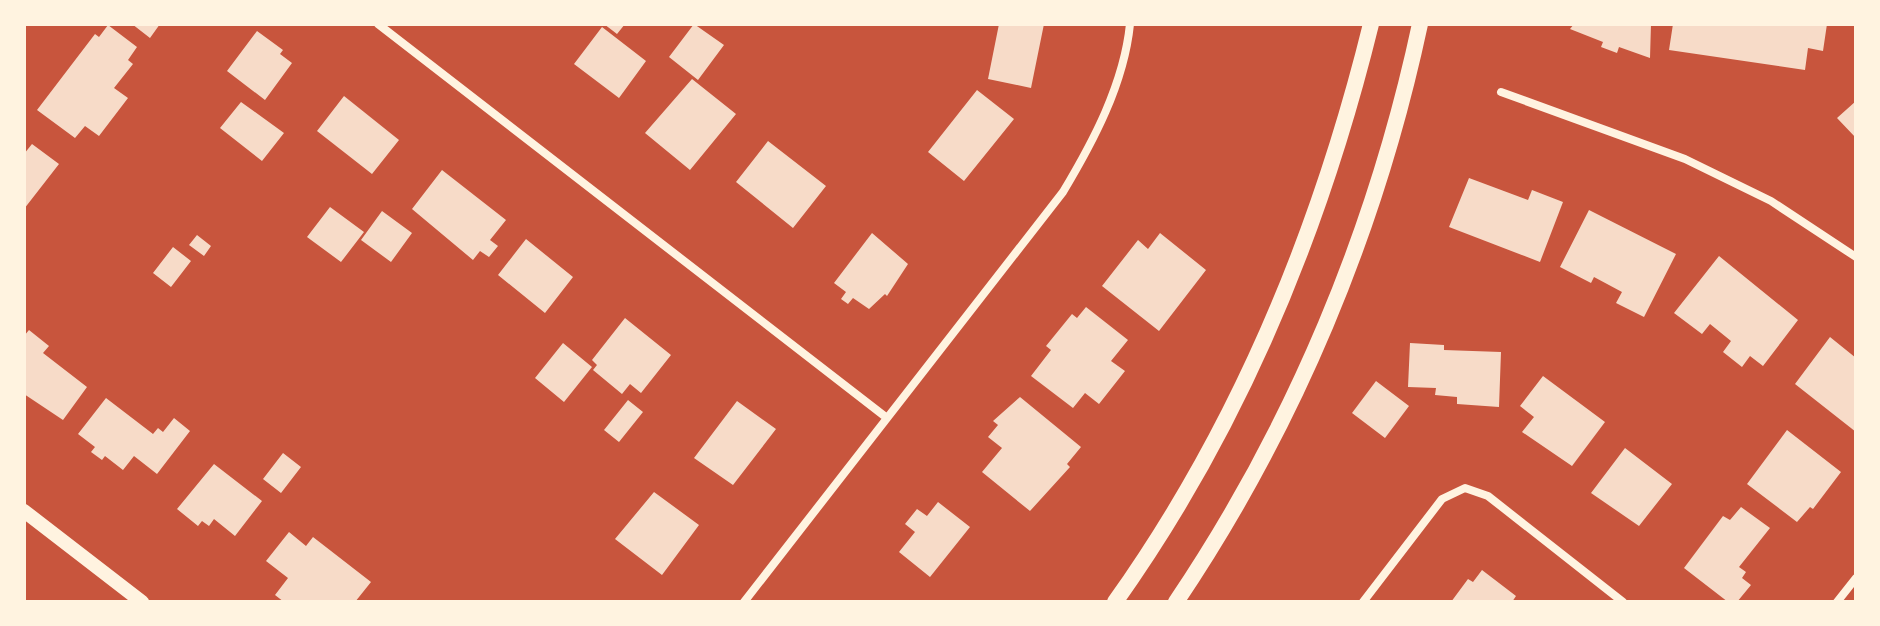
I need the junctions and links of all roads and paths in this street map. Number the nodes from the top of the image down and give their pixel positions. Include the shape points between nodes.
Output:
1 (378, 24) edge
2 (1130, 24) edge
3 (1371, 24) edge
4 (1420, 24) edge
5 (1501, 92) dead end
6 (1856, 257) edge
7 (887, 418) junction
8 (24, 511) edge
9 (1856, 578) edge
10 (142, 602) edge
11 (744, 602) edge
12 (1115, 602) edge
13 (1176, 602) edge
14 (1363, 602) edge
15 (1623, 602) edge
16 (1837, 602) edge

1 - 7 street
2 - 7 street via 1100,123 1063,192
3 - 12 main road via 1324,195 1265,343 1159,538
4 - 13 main road via 1373,203 1314,355 1261,462
5 - 6 street via 1685,159 1771,201
7 - 11 street
8 - 10 street
9 - 16 street
14 - 15 street via 1442,499 1465,488 1488,496

